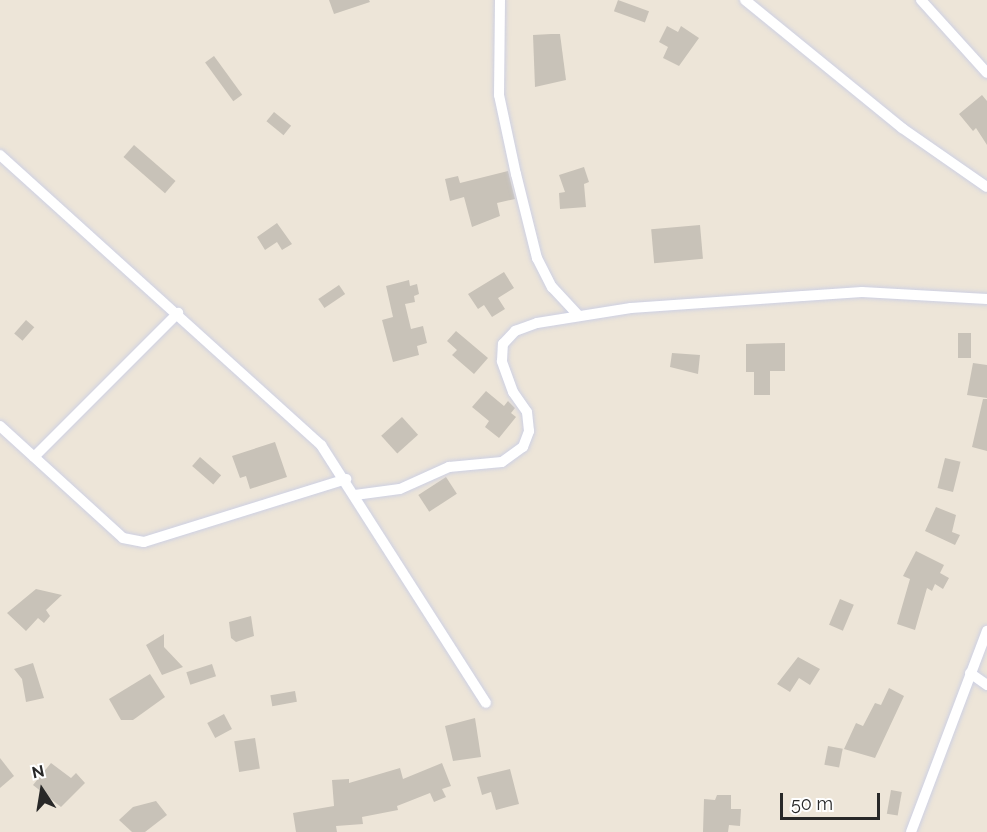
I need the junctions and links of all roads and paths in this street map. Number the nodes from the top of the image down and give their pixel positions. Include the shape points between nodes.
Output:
1 (500, 0) edge
2 (745, 0) edge
3 (921, 0) edge
4 (987, 73) edge
5 (0, 154) edge
6 (987, 187) edge
7 (987, 299) edge
8 (178, 312) junction
9 (578, 314) junction
10 (0, 426) edge
11 (34, 457) junction
12 (346, 479) junction
13 (356, 495) junction
14 (987, 634) edge
15 (970, 673) junction
16 (987, 686) edge
17 (486, 703) dead end
18 (911, 832) edge

1 - 9 street via 499,95 518,185 537,258 552,287
2 - 6 street via 902,128
3 - 4 street
5 - 8 street
7 - 9 street via 862,292
8 - 11 street
8 - 12 street via 288,412 321,445
9 - 13 street via 515,331 503,344 502,361 513,392 527,412 529,431 522,447 502,462 449,467 400,489
10 - 11 street
11 - 12 street via 123,538 144,542
12 - 13 street
13 - 17 street
14 - 15 street
15 - 16 street
15 - 18 street

